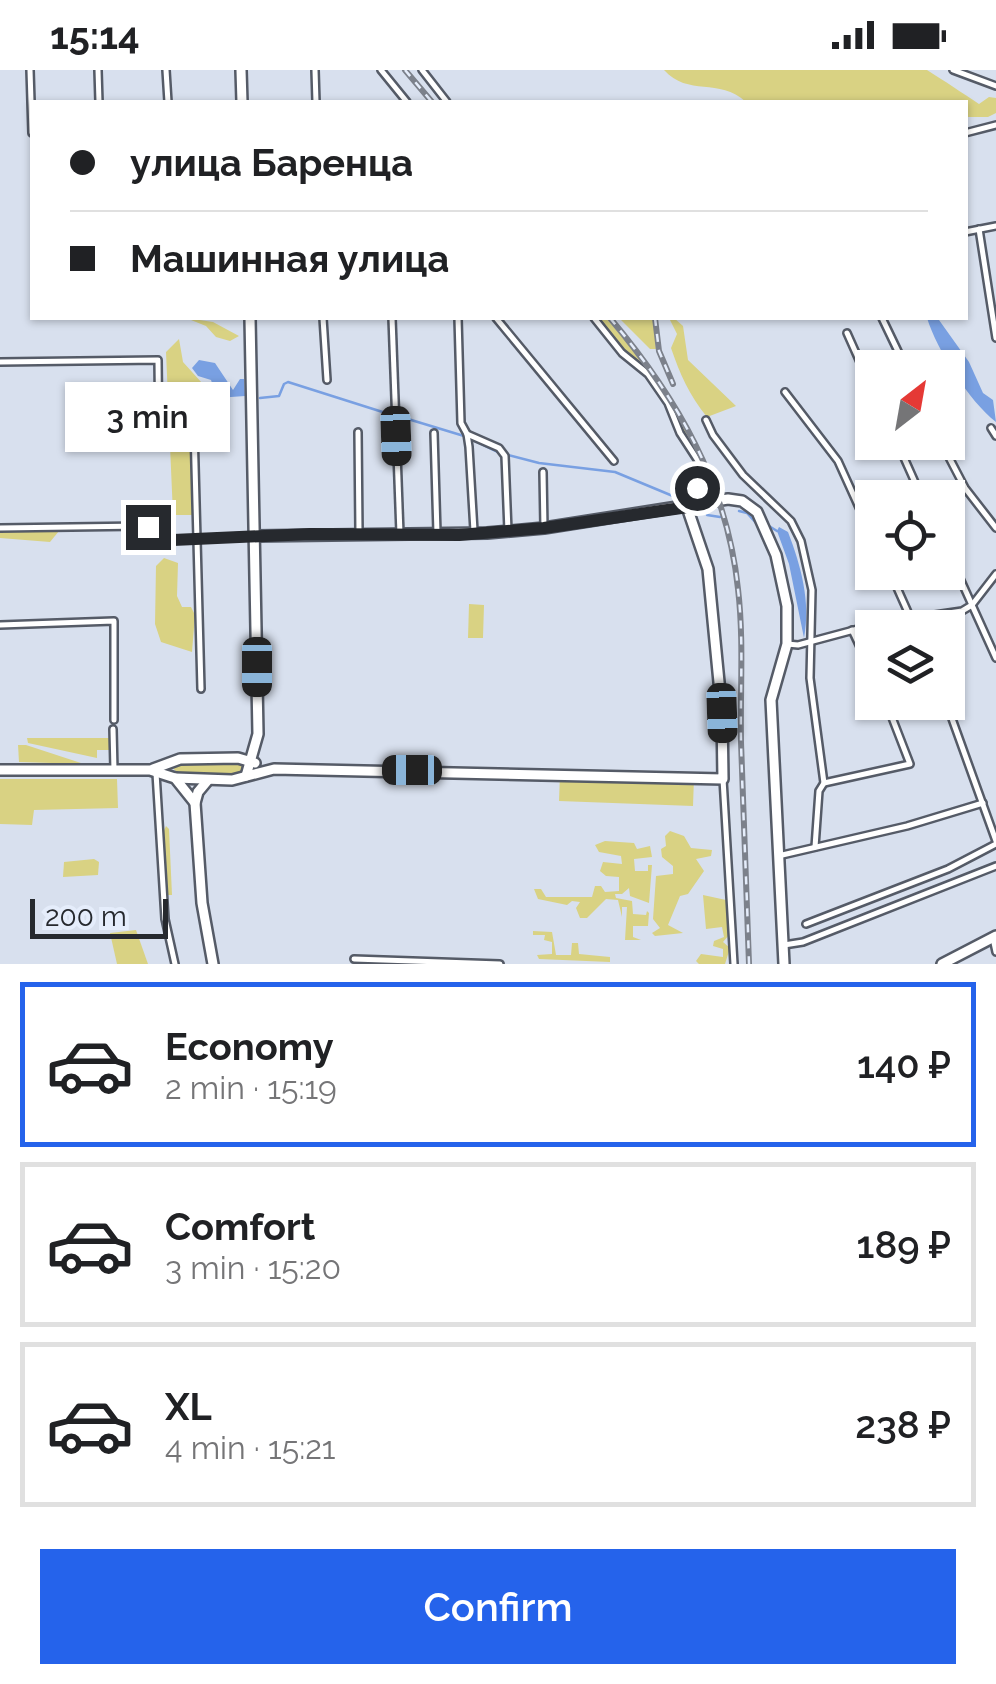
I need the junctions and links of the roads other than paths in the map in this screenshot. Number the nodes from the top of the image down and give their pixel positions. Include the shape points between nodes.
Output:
1 (30, 70) edge
2 (98, 70) edge
3 (166, 70) edge
4 (240, 70) edge
5 (315, 70) edge
6 (381, 70) edge
7 (422, 70) edge
8 (953, 70) edge
9 (996, 86) edge
10 (31, 100) edge
11 (99, 100) edge
12 (168, 100) edge
13 (242, 100) edge
14 (316, 100) edge
15 (405, 100) edge
16 (446, 100) edge
17 (996, 125) edge
18 (968, 132) edge
19 (996, 226) edge
20 (979, 229) junction
21 (968, 231) edge
22 (250, 320) edge
23 (324, 320) edge
24 (392, 320) edge
25 (458, 320) edge
26 (498, 320) edge
27 (596, 320) edge
28 (883, 320) edge
29 (847, 332) dead end
30 (996, 338) edge
31 (897, 350) edge
32 (855, 351) edge
33 (0, 362) edge
34 (327, 380) dead end
35 (785, 392) dead end
36 (706, 420) dead end
37 (194, 428) dead end
38 (990, 428) dead end
39 (358, 432) dead end
40 (434, 433) dead end
41 (467, 434) junction
42 (996, 436) edge
43 (159, 446) dead end
44 (614, 460) dead end
45 (950, 460) edge
46 (543, 472) dead end
47 (855, 498) edge
48 (767, 501) junction
49 (691, 506) junction
50 (757, 512) junction
51 (0, 528) edge
52 (544, 528) junction
53 (996, 528) edge
54 (508, 531) junction
55 (474, 534) junction
56 (359, 535) junction
57 (254, 536) junction
58 (400, 536) junction
59 (437, 536) junction
60 (198, 539) junction
61 (996, 574) edge
62 (965, 590) edge
63 (972, 605) junction
64 (964, 610) edge
65 (0, 625) edge
66 (855, 629) edge
67 (852, 630) junction
68 (855, 636) edge
69 (812, 642) junction
70 (787, 644) junction
71 (996, 658) edge
72 (201, 688) dead end
73 (114, 720) dead end
74 (893, 720) edge
75 (953, 720) edge
76 (113, 729) dead end
77 (256, 747) junction
78 (238, 758) junction
79 (173, 762) junction
80 (252, 763) junction
81 (274, 769) junction
82 (0, 770) edge
83 (114, 770) junction
84 (153, 771) junction
85 (246, 776) junction
86 (173, 777) junction
87 (724, 779) junction
88 (208, 780) junction
89 (824, 783) junction
90 (195, 803) junction
91 (983, 803) junction
92 (996, 842) edge
93 (814, 847) junction
94 (778, 856) junction
95 (996, 866) edge
96 (806, 924) dead end
97 (994, 937) edge
98 (782, 945) junction
99 (996, 952) edge
100 (354, 959) dead end
101 (954, 961) edge
102 (174, 964) edge
103 (214, 964) edge
104 (500, 964) edge
105 (734, 964) edge
106 (784, 964) edge
107 (942, 964) edge

1 - 10 street
2 - 11 street
3 - 12 street
4 - 13 street
5 - 14 street
6 - 15 street
7 - 16 street
8 - 9 street
17 - 18 street
19 - 20 street
20 - 21 street
20 - 30 street
22 - 57 street
23 - 34 street
24 - 58 street
25 - 41 street via 461,423
26 - 44 street
27 - 49 street via 648,374 704,470
28 - 31 street
29 - 32 street
33 - 43 street via 158,360
35 - 47 street via 838,460
36 - 48 street
37 - 60 street
38 - 42 street
39 - 56 street
40 - 59 street
41 - 54 street via 505,456
41 - 55 street
45 - 53 street
46 - 52 street
48 - 50 street
48 - 69 street via 791,520 801,540 812,590
49 - 50 street via 735,500
49 - 52 street
49 - 87 street via 710,580
50 - 70 street via 784,582
51 - 60 street via 143,526 173,540
52 - 54 street
54 - 55 street
55 - 59 street
56 - 57 street
56 - 58 street
57 - 60 street
57 - 77 street
58 - 59 street
60 - 72 street
61 - 63 street
62 - 63 street
63 - 64 street
63 - 71 street
65 - 73 street via 114,621
66 - 67 street
67 - 68 street
67 - 69 street
69 - 70 street
69 - 89 street via 810,678
70 - 94 street via 771,700
74 - 89 street via 910,764
75 - 91 street
76 - 83 street
77 - 78 street
77 - 80 street
78 - 79 street
78 - 80 street
79 - 84 street
79 - 86 street
80 - 81 street
80 - 85 street
81 - 85 street
81 - 87 street
82 - 83 street
83 - 84 street
84 - 86 street
84 - 102 street
85 - 88 street
86 - 88 street
86 - 90 street
87 - 105 street
88 - 90 street
89 - 93 street
90 - 103 street
91 - 92 street
91 - 93 street
92 - 96 street via 948,869
93 - 94 street
94 - 98 street
95 - 98 street
97 - 99 street
97 - 101 street
98 - 106 street
100 - 104 street
101 - 107 street

